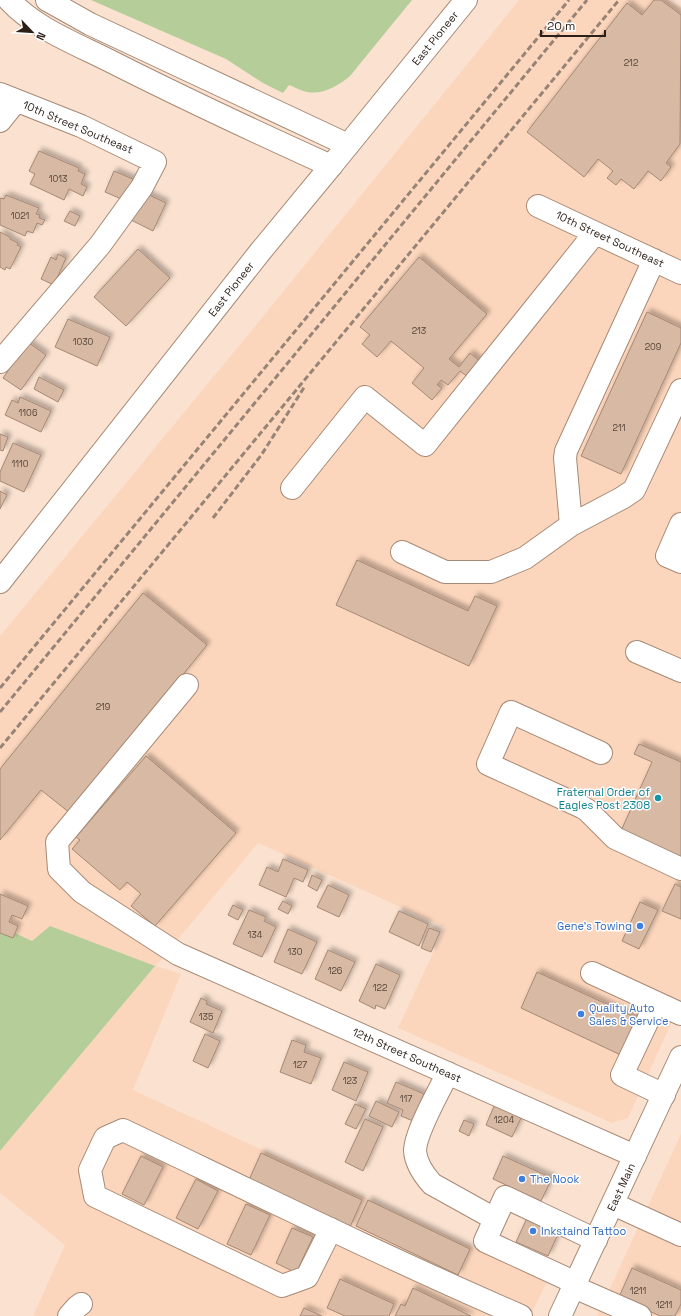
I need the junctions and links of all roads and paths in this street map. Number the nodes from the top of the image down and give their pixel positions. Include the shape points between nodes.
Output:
1 (9, 0) edge
2 (48, 0) edge
3 (466, 0) edge
4 (8, 98) edge
5 (0, 121) edge
6 (348, 145) junction
7 (331, 166) junction
8 (538, 206) dead end
9 (595, 233) junction
10 (654, 260) junction
11 (681, 273) edge
12 (0, 362) edge
13 (681, 390) edge
14 (292, 488) dead end
15 (681, 524) edge
16 (571, 525) junction
17 (402, 552) dead end
18 (681, 562) edge
19 (0, 582) edge
20 (637, 652) dead end
21 (681, 671) edge
22 (188, 685) dead end
23 (601, 753) dead end
24 (681, 869) edge
25 (592, 973) dead end
26 (656, 1003) junction
27 (681, 1014) edge
28 (681, 1057) edge
29 (448, 1073) junction
30 (664, 1095) junction
31 (635, 1156) junction
32 (613, 1204) junction
33 (495, 1219) junction
34 (331, 1229) junction
35 (681, 1235) edge
36 (596, 1240) junction
37 (573, 1288) junction
38 (521, 1316) edge
39 (560, 1316) edge
40 (616, 1316) edge
41 (640, 1316) edge

1 - 7 main road via 43,27 185,99
2 - 6 main road via 90,24
3 - 6 main road, East Pioneer
4 - 5 main road
4 - 12 main road, 10th Street Southeast via 82,126 155,162 142,187 100,245
6 - 7 main road, East Pioneer
7 - 19 main road, East Pioneer via 260,252
8 - 9 main road, 10th Street Southeast
9 - 10 main road, 10th Street Southeast
9 - 14 main road via 425,446 365,397
10 - 11 main road, 10th Street Southeast
10 - 16 main road via 566,451
13 - 16 main road via 634,490
15 - 18 main road via 667,556
16 - 17 main road via 525,558 491,572 445,572
20 - 21 main road
22 - 29 main road, 12th Street Southeast via 57,842 59,869 82,892 178,954
23 - 24 main road via 512,712 488,764 582,807 615,838
25 - 26 main road
26 - 27 main road
26 - 30 main road via 622,1076
28 - 30 main road, East Main
29 - 31 main road, 12th Street Southeast
29 - 33 main road via 417,1137 417,1161 432,1184
30 - 31 main road, East Main
31 - 32 main road, East Main
32 - 35 main road
32 - 36 main road, East Main
33 - 36 main road via 505,1197
33 - 37 main road via 485,1241
34 - 34 main road via 306,1277 282,1286 95,1196 90,1170 105,1138 123,1130
34 - 38 main road
36 - 37 main road, East Main
37 - 39 main road, East Main
37 - 40 main road
37 - 41 main road

